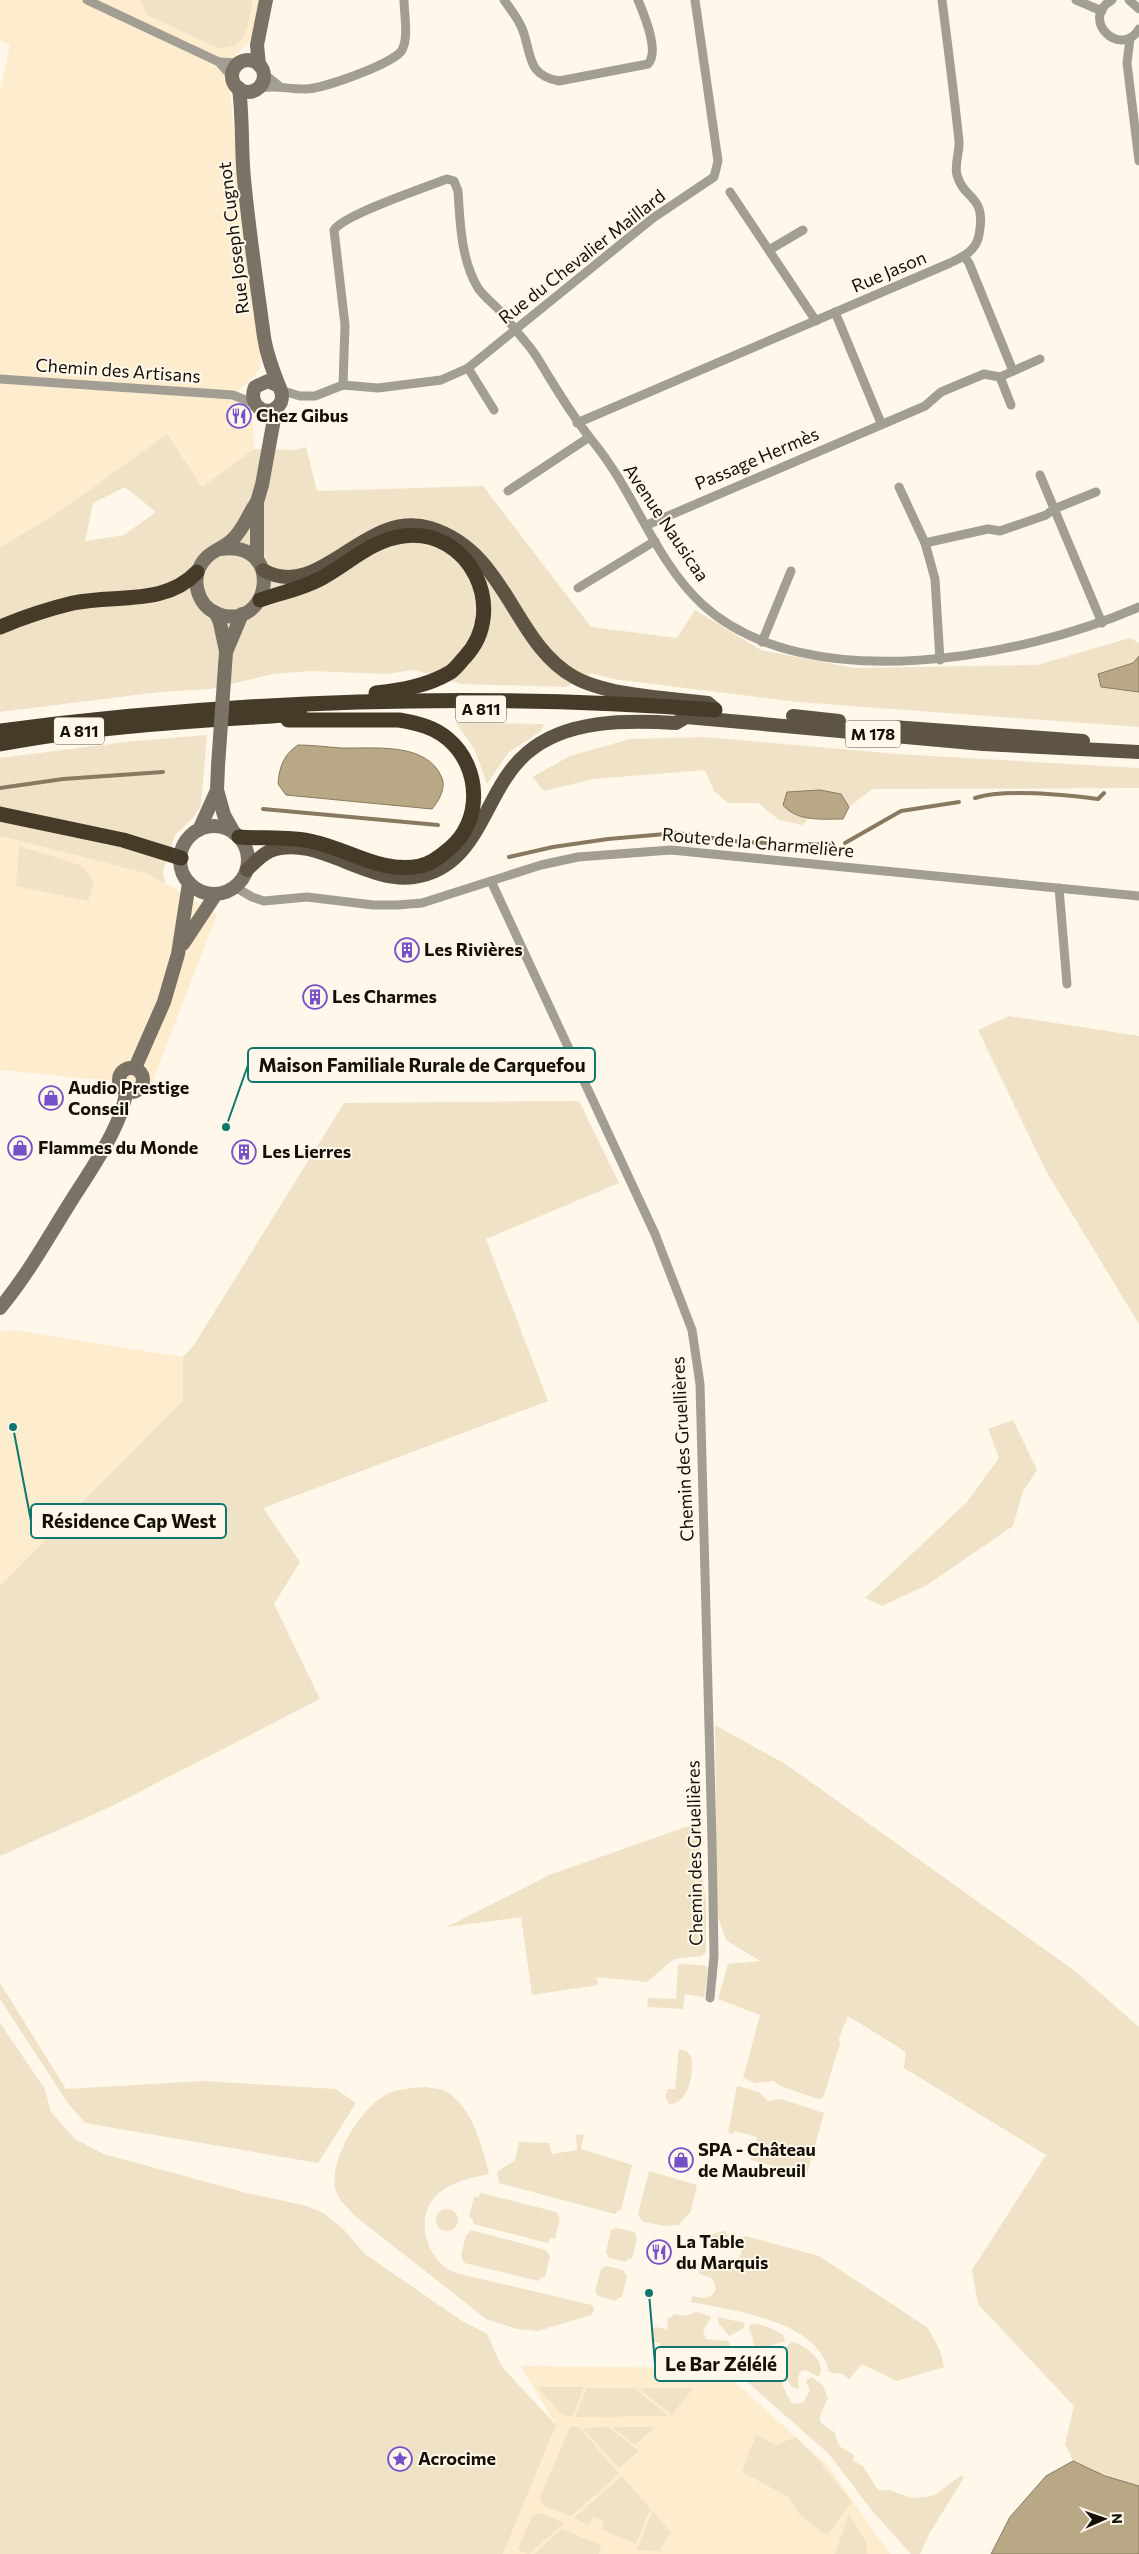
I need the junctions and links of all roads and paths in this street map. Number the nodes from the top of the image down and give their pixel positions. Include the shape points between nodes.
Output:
1 (87, 0) edge
2 (266, 0) edge
3 (404, 0) edge
4 (504, 0) edge
5 (638, 0) edge
6 (694, 0) edge
7 (942, 0) edge
8 (1076, 0) edge
9 (1112, 0) edge
10 (1129, 0) edge
11 (1139, 9) edge
12 (1102, 11) junction
13 (1139, 29) edge
14 (1130, 38) junction
15 (1117, 40) junction
16 (256, 45) junction
17 (220, 62) junction
18 (242, 62) junction
19 (1127, 63) junction
20 (261, 69) junction
21 (236, 83) junction
22 (278, 85) junction
23 (256, 89) junction
24 (242, 114) junction
25 (1139, 161) edge
26 (730, 192) dead end
27 (803, 230) dead end
28 (769, 250) junction
29 (964, 256) junction
30 (835, 312) junction
31 (816, 321) junction
32 (514, 330) junction
33 (267, 358) junction
34 (1040, 359) dead end
35 (468, 368) junction
36 (1012, 371) junction
37 (1000, 377) junction
38 (0, 379) edge
39 (343, 385) junction
40 (258, 386) junction
41 (233, 395) junction
42 (300, 396) junction
43 (278, 397) junction
44 (1010, 405) dead end
45 (256, 406) junction
46 (494, 410) dead end
47 (577, 423) junction
48 (881, 423) junction
49 (588, 438) junction
50 (268, 444) junction
51 (1040, 475) dead end
52 (899, 487) dead end
53 (508, 491) dead end
54 (1096, 492) dead end
55 (257, 502) junction
56 (1054, 509) junction
57 (647, 525) junction
58 (655, 541) junction
59 (925, 543) junction
60 (220, 549) junction
61 (260, 565) junction
62 (791, 571) dead end
63 (197, 572) junction
64 (578, 588) dead end
65 (260, 600) junction
66 (1139, 607) edge
67 (216, 613) junction
68 (242, 614) junction
69 (1102, 623) junction
70 (0, 627) edge
71 (762, 642) junction
72 (226, 652) junction
73 (940, 660) junction
74 (346, 701) junction
75 (715, 710) junction
76 (275, 715) junction
77 (686, 717) junction
78 (0, 730) edge
79 (0, 744) edge
80 (1139, 745) edge
81 (1139, 752) edge
82 (217, 790) junction
83 (0, 814) edge
84 (199, 830) junction
85 (236, 835) junction
86 (181, 858) junction
87 (246, 870) junction
88 (491, 881) junction
89 (189, 883) junction
90 (235, 887) junction
91 (1059, 888) junction
92 (216, 894) junction
93 (1139, 896) edge
94 (178, 954) junction
95 (1067, 984) dead end
96 (0, 1308) edge
97 (710, 1998) dead end

1 - 17 street
2 - 16 main road
3 - 22 street via 405,40 402,50 394,58 331,85 305,90
4 - 5 street via 523,31 532,65 546,77 559,81 648,64 653,56 649,31
6 - 32 street, Rue du Chevalier Maillard via 718,161 714,177 653,218
7 - 29 street, Rue Jason via 959,142 956,172 961,186 978,203 981,219 979,237 973,249
8 - 12 street
9 - 12 street
10 - 11 street
12 - 15 street via 1100,21 1104,32
13 - 14 street
14 - 15 street
14 - 19 street
15 - 19 street
16 - 18 main road
16 - 20 main road
17 - 18 street
17 - 21 street
18 - 20 main road via 253,61
18 - 21 main road via 234,69
19 - 25 street
20 - 22 street
20 - 23 main road via 262,83
21 - 23 main road via 249,92
21 - 24 main road, Rue Joseph Cugnot
22 - 23 street
23 - 24 main road, Rue Joseph Cugnot
24 - 33 main road, Rue Joseph Cugnot via 243,177
26 - 28 street
27 - 28 street
28 - 31 street
29 - 30 street, Rue Jason
29 - 36 street
30 - 31 street, Rue Jason
30 - 48 street
31 - 47 street, Rue Jason
32 - 35 street, Rue du Chevalier Maillard
32 - 39 street, Avenue Nausicaa via 478,288 465,256 458,191 454,181 447,179 337,224 334,230 345,326
32 - 47 street, Avenue Nausicaa via 529,345
33 - 40 main road, Rue Joseph Cugnot
33 - 43 main road, Rue Joseph Cugnot
34 - 36 street
35 - 39 street, Rue du Chevalier Maillard via 441,380 378,388
35 - 46 street
36 - 37 street
37 - 44 street
37 - 48 street, Passage Hermès via 984,374 941,392 925,406
38 - 41 street, Chemin des Artisans
39 - 42 street, Rue du Chevalier Maillard via 323,395
40 - 41 street, Chemin des Artisans
40 - 43 main road via 268,381
40 - 45 main road via 252,396
41 - 45 street, Chemin des Artisans
42 - 43 street, Rue du Chevalier Maillard
42 - 43 street, Rue du Chevalier Maillard
43 - 45 main road via 269,411
43 - 50 main road
45 - 50 main road
47 - 49 street, Avenue Nausicaa
48 - 57 street, Passage Hermès
49 - 53 street
49 - 57 street, Avenue Nausicaa
50 - 55 main road
51 - 56 street
52 - 59 street
54 - 56 street
55 - 60 main road via 244,526
55 - 61 main road
56 - 59 street via 1046,515 1000,531 988,529
56 - 69 street
57 - 58 street, Avenue Nausicaa
58 - 64 street
58 - 71 street, Avenue Nausicaa via 702,604 738,631
59 - 73 street via 935,579
60 - 61 main road via 240,548
60 - 63 main road via 206,558
61 - 65 main road via 265,580
61 - 75 main road via 281,578 303,576 380,531 422,525 458,539 472,550 486,565 537,642 575,678 601,687 708,703
62 - 71 street
63 - 67 main road via 201,600
63 - 70 highway via 178,588 160,594 75,603 28,615
65 - 68 main road
65 - 74 highway via 310,584 380,541 404,535 428,536 454,548 472,565 485,603 483,626 474,648 451,672 426,683 361,695
66 - 69 street, Avenue Nausicaa
67 - 68 main road via 225,616
67 - 72 main road
68 - 72 main road
69 - 73 street, Avenue Nausicaa via 1027,645
71 - 73 street, Avenue Nausicaa via 809,656
72 - 82 main road, bridge
74 - 75 highway, A 811 via 530,701
74 - 78 highway, A 811 via 125,716
75 - 80 main road, M 178
76 - 77 highway, A 811 via 444,709 589,711
76 - 79 highway, A 811 via 107,728
76 - 85 highway via 286,720 399,720 432,729 448,740 464,759 474,792 472,811 456,844 422,866 397,868 314,842
77 - 81 main road, M 178 via 992,745
77 - 87 main road via 676,723 624,722 586,727 540,744 515,764 502,781 468,845 448,865 425,875 375,875 322,854 283,848 262,856
82 - 84 main road
82 - 85 main road via 224,815
83 - 86 highway via 123,840
84 - 85 main road via 216,827
84 - 86 main road via 183,847
85 - 87 main road via 247,851
86 - 89 main road via 181,867
87 - 90 main road
88 - 90 street, Route de la Charmelière via 422,903 373,906 307,897 264,900 252,898
88 - 91 street, Route de la Charmelière via 541,864 578,857 671,850
88 - 97 street, Chemin des Gruellières via 655,1234 692,1330 700,1384 714,1956
89 - 92 main road via 197,889
89 - 94 main road
90 - 92 main road
91 - 93 street, Route de la Charmelière
91 - 95 street
92 - 94 main road
94 - 96 main road via 164,1002 136,1068 127,1068 120,1073 120,1084 126,1091 122,1111 96,1162 30,1267

